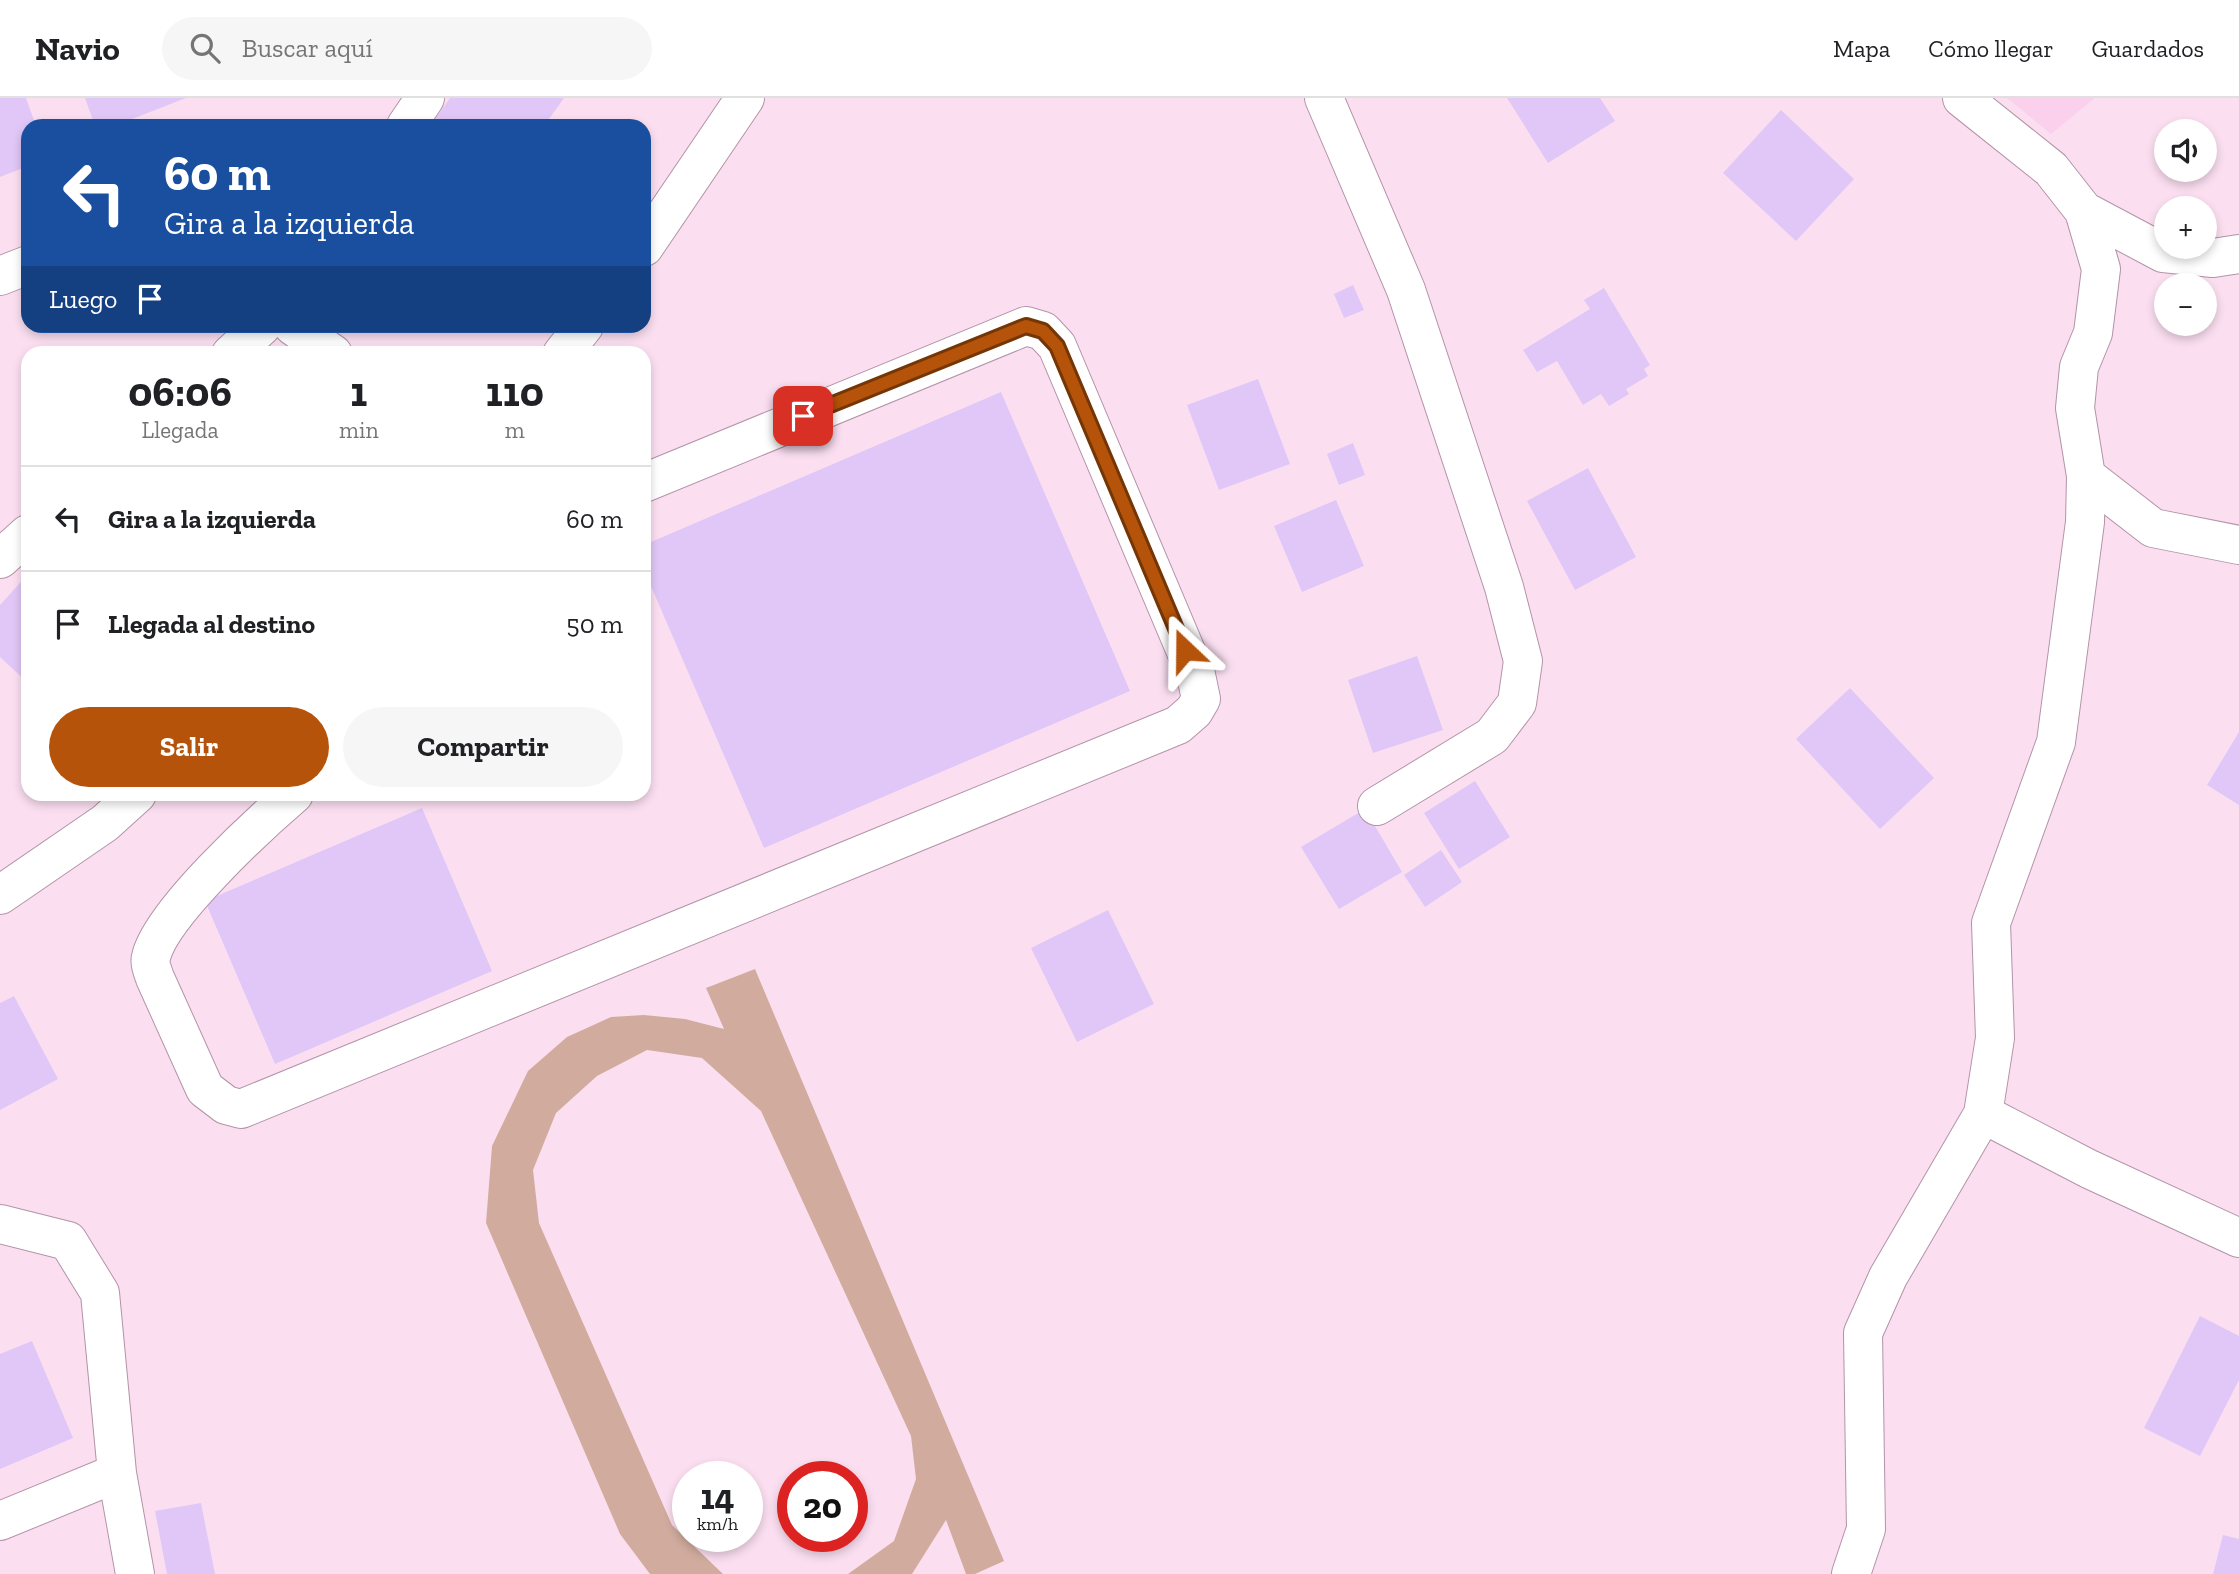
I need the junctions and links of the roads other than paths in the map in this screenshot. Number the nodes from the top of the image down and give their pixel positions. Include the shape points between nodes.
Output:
1 (745, 98) edge
2 (1324, 98) edge
3 (1962, 98) edge
4 (2084, 211) junction
5 (651, 237) edge
6 (2239, 254) edge
7 (21, 268) edge
8 (0, 276) edge
9 (254, 333) edge
10 (303, 333) edge
11 (240, 346) edge
12 (321, 346) edge
13 (2086, 476) junction
14 (651, 480) edge
15 (21, 540) edge
16 (2239, 545) edge
17 (0, 558) edge
18 (129, 801) edge
19 (286, 801) edge
20 (1377, 806) dead end
21 (0, 895) edge
22 (1983, 1114) junction
23 (0, 1224) edge
24 (2239, 1238) edge
25 (117, 1473) junction
26 (0, 1521) edge
27 (135, 1574) edge
28 (1851, 1574) edge

1 - 5 street
2 - 20 street via 1406,290 1504,587 1522,661 1517,703 1492,736
3 - 4 street via 2051,169
4 - 6 street via 2163,253 2213,258
4 - 13 street via 2101,269 2093,333 2079,367 2075,408
7 - 8 street
9 - 11 street
10 - 12 street
13 - 16 street via 2153,527
13 - 22 street via 2085,522 2056,743 1991,923 1995,1038
14 - 19 street via 1026,326 1043,331 1063,359 1196,675 1201,699 1178,724 241,1109 226,1105 205,1089 150,958 166,927 243,837
15 - 17 street
18 - 21 street via 105,823
22 - 24 street
22 - 28 street via 1888,1277 1863,1333 1866,1529
23 - 25 street via 68,1241 100,1293
25 - 26 street
25 - 27 street

